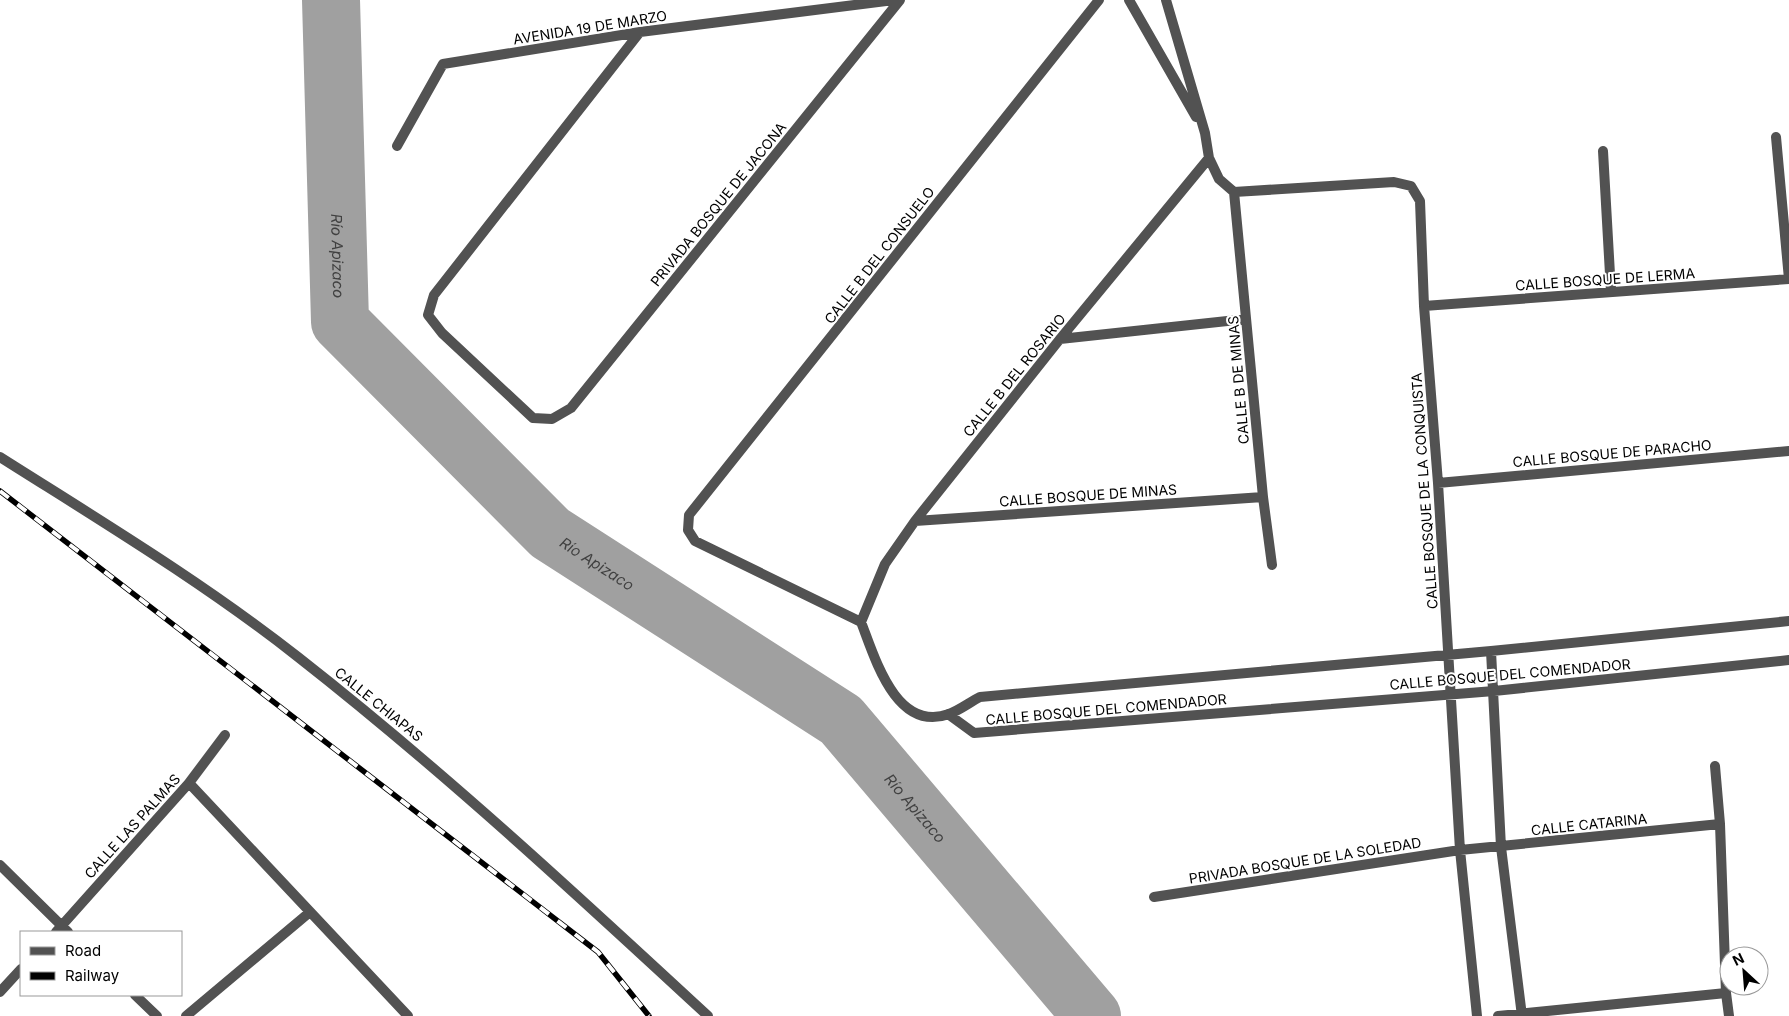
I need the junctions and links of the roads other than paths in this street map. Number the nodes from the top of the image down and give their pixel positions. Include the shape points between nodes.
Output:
1 (894, 0) edge
2 (900, 0) edge
3 (1098, 0) edge
4 (1129, 0) edge
5 (1166, 0) edge
6 (640, 32) junction
7 (1205, 133) junction
8 (1776, 137) dead end
9 (397, 146) dead end
10 (1603, 151) dead end
11 (1209, 158) junction
12 (1234, 192) junction
13 (1789, 279) edge
14 (1611, 292) junction
15 (1424, 306) junction
16 (1246, 319) junction
17 (1060, 339) junction
18 (1789, 451) edge
19 (0, 457) edge
20 (1438, 483) junction
21 (1263, 497) junction
22 (915, 521) junction
23 (1272, 565) dead end
24 (1789, 621) edge
25 (861, 622) junction
26 (1491, 651) junction
27 (1449, 654) junction
28 (1789, 660) edge
29 (1494, 691) junction
30 (1450, 695) junction
31 (948, 714) junction
32 (225, 735) dead end
33 (1715, 766) dead end
34 (189, 783) junction
35 (1720, 824) junction
36 (1501, 847) junction
37 (1460, 850) junction
38 (0, 865) edge
39 (1154, 897) dead end
40 (310, 912) junction
41 (62, 930) edge
42 (1724, 946) edge
43 (20, 970) edge
44 (0, 992) edge
45 (1719, 994) edge
46 (135, 996) edge
47 (1726, 996) edge
48 (1522, 1014) edge
49 (157, 1016) edge
50 (186, 1016) edge
51 (408, 1016) edge
52 (708, 1016) edge
53 (1477, 1016) edge
54 (1498, 1016) edge
55 (1729, 1016) edge

1 - 6 street, AVENIDA 19 DE MARZO
2 - 6 street, PRIVADA BOSQUE DE JACONA via 571,408 552,419 533,418 442,333 428,315 434,296
3 - 25 street, CALLE B DEL CONSUELO via 689,515 688,530 695,541
4 - 7 street
5 - 7 street
6 - 9 street, AVENIDA 19 DE MARZO via 443,64
7 - 11 street
8 - 13 street
10 - 14 street
11 - 12 street via 1219,179
11 - 17 street, CALLE B DEL ROSARIO
12 - 15 street, CALLE BOSQUE DE LA CONQUISTA via 1394,182 1411,186 1420,200
12 - 16 street, CALLE B DE MINAS
13 - 14 street, CALLE BOSQUE DE LERMA
14 - 15 street, CALLE BOSQUE DE LERMA
15 - 20 street, CALLE BOSQUE DE LA CONQUISTA
16 - 17 street
16 - 21 street, CALLE B DE MINAS
17 - 22 street, CALLE B DEL ROSARIO
18 - 20 street, CALLE BOSQUE DE PARACHO
19 - 52 street, CALLE CHIAPAS via 155,554 296,655 426,759
20 - 27 street, CALLE BOSQUE DE LA CONQUISTA
21 - 22 street, CALLE BOSQUE DE MINAS
21 - 23 street, CALLE B DE MINAS
22 - 25 street, CALLE B DEL ROSARIO via 885,564
24 - 26 street, CALLE BOSQUE DEL COMENDADOR
25 - 31 street via 882,678 900,702 925,716
26 - 27 street, CALLE BOSQUE DEL COMENDADOR
26 - 29 street
27 - 30 street, CALLE BOSQUE DE LA CONQUISTA
27 - 31 street, CALLE BOSQUE DEL COMENDADOR via 980,697
28 - 29 street, CALLE BOSQUE DEL COMENDADOR
29 - 30 street, CALLE BOSQUE DEL COMENDADOR
29 - 36 street
30 - 31 street, CALLE BOSQUE DEL COMENDADOR via 974,734
30 - 37 street, CALLE BOSQUE DE LA CONQUISTA
32 - 34 street, CALLE LAS PALMAS
33 - 35 street
34 - 40 street
34 - 41 street, CALLE LAS PALMAS
35 - 36 street, CALLE CATARINA
35 - 42 street
36 - 37 street, CALLE CATARINA
36 - 48 street
37 - 39 street, PRIVADA BOSQUE DE LA SOLEDAD
37 - 53 street, CALLE BOSQUE DE LA CONQUISTA
38 - 41 street
40 - 50 street
40 - 51 street
43 - 44 street
45 - 48 street
46 - 49 street
47 - 55 street
48 - 54 street

